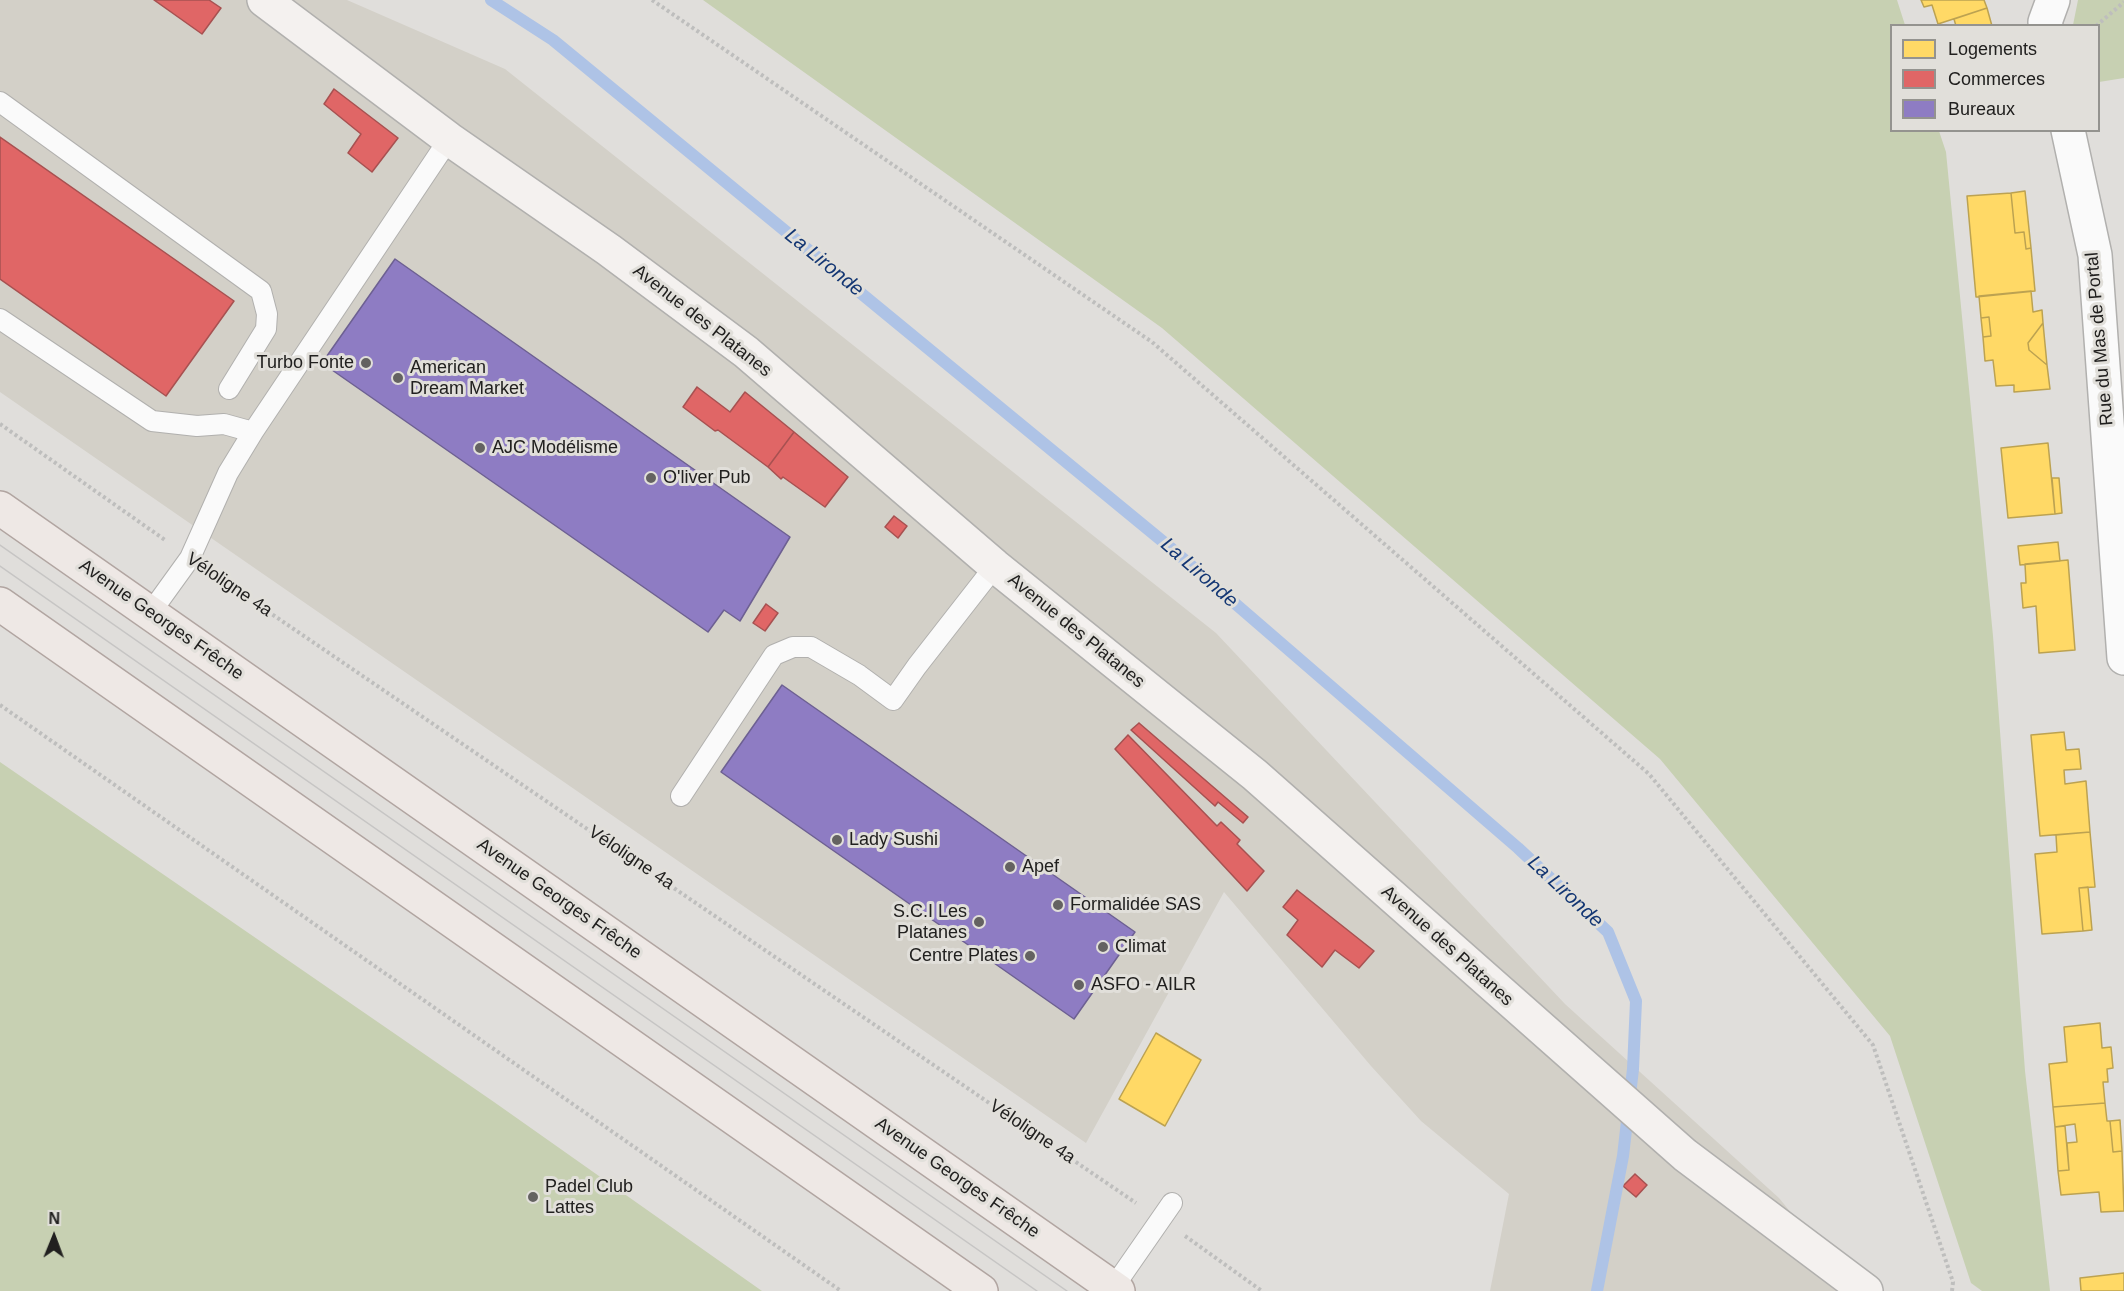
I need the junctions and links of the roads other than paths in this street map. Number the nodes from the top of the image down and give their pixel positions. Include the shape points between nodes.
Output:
1 (264, 0) edge
2 (2053, 0) edge
3 (2047, 24) edge
4 (0, 102) edge
5 (2068, 132) edge
6 (449, 139) junction
7 (0, 319) edge
8 (229, 389) dead end
9 (253, 432) junction
10 (0, 508) edge
11 (995, 566) junction
12 (0, 604) edge
13 (150, 612) junction
14 (2124, 658) edge
15 (681, 796) dead end
16 (1166, 1211) road end
17 (1115, 1289) edge
18 (981, 1291) edge
19 (1866, 1291) edge

1 - 6 street, Avenue des Platanes
2 - 3 street
4 - 8 lane via 261,291 266,329
5 - 14 street, Rue du Mas de Portal via 2095,255
6 - 9 lane
6 - 11 street, Avenue des Platanes via 609,250 746,352
7 - 9 lane via 152,421 197,426 224,424
9 - 13 lane via 228,473 190,558
10 - 13 main road, Avenue Georges Frêche
11 - 15 lane via 893,700 811,647 793,647 774,655
11 - 19 street, Avenue des Platanes via 1255,775 1685,1155
12 - 18 main road
13 - 17 main road, Avenue Georges Frêche
16 - 17 lane

